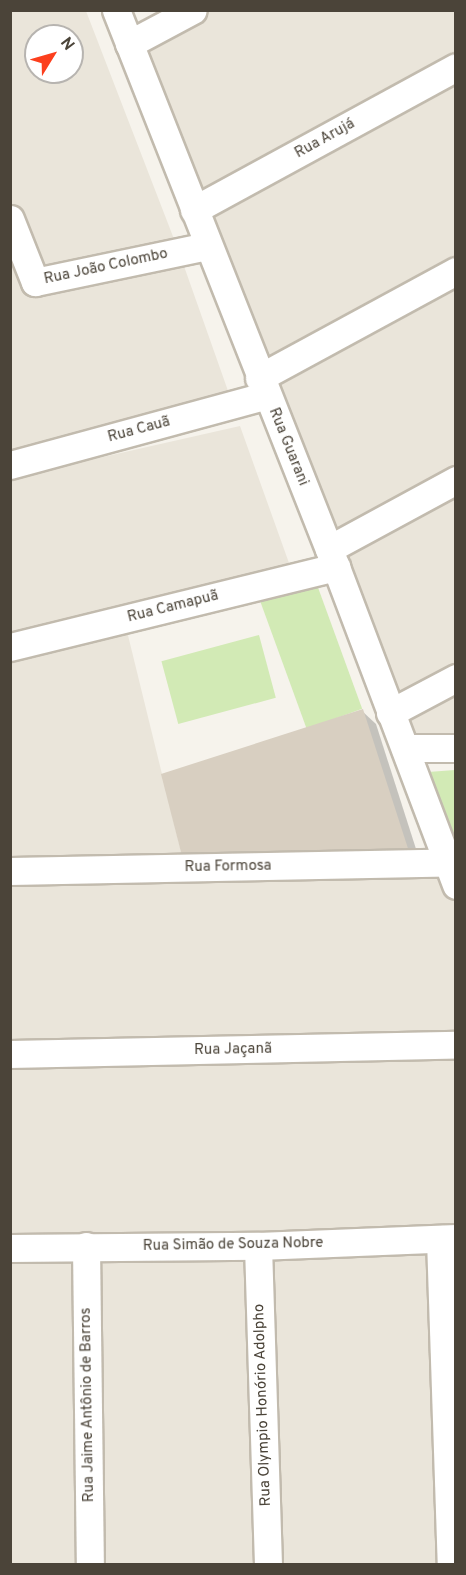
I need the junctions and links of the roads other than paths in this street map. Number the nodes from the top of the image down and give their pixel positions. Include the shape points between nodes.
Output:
1 (116, 10) edge
2 (193, 10) edge
3 (129, 44) junction
4 (456, 67) edge
5 (194, 210) junction
6 (10, 219) edge
7 (208, 246) junction
8 (456, 271) edge
9 (263, 386) junction
10 (10, 465) edge
11 (456, 480) edge
12 (333, 558) junction
13 (10, 647) edge
14 (456, 678) edge
15 (390, 713) junction
16 (405, 748) junction
17 (456, 748) edge
18 (10, 871) edge
19 (451, 874) edge
20 (456, 1045) edge
21 (10, 1054) edge
22 (448, 1239) edge
23 (86, 1246) junction
24 (258, 1246) junction
25 (10, 1248) edge
26 (90, 1564) edge
27 (268, 1564) edge
28 (452, 1564) edge

1 - 3 street, Rua Guarani
2 - 3 street
3 - 5 street, Rua Guarani
4 - 5 street, Rua Arujá
5 - 7 street, Rua Guarani
6 - 7 street, Rua João Colombo via 35,282
7 - 9 street, Rua Guarani
8 - 9 street, Rua Cauã
9 - 10 street, Rua Cauã
9 - 12 street, Rua Guarani
11 - 12 street, Rua Camapuã
12 - 13 street, Rua Camapuã
12 - 15 street, Rua Guarani
14 - 15 street
15 - 16 street, Rua Guarani
16 - 17 street
16 - 19 street, Rua Guarani
18 - 19 street, Rua Formosa
20 - 21 street, Rua Jaçanã
22 - 24 street, Rua Simão de Souza Nobre
22 - 28 street
23 - 24 street, Rua Simão de Souza Nobre
23 - 25 street, Rua Simão de Souza Nobre
23 - 26 street, Rua Jaime Antônio de Barros
24 - 27 street, Rua Olympio Honório Adolpho

